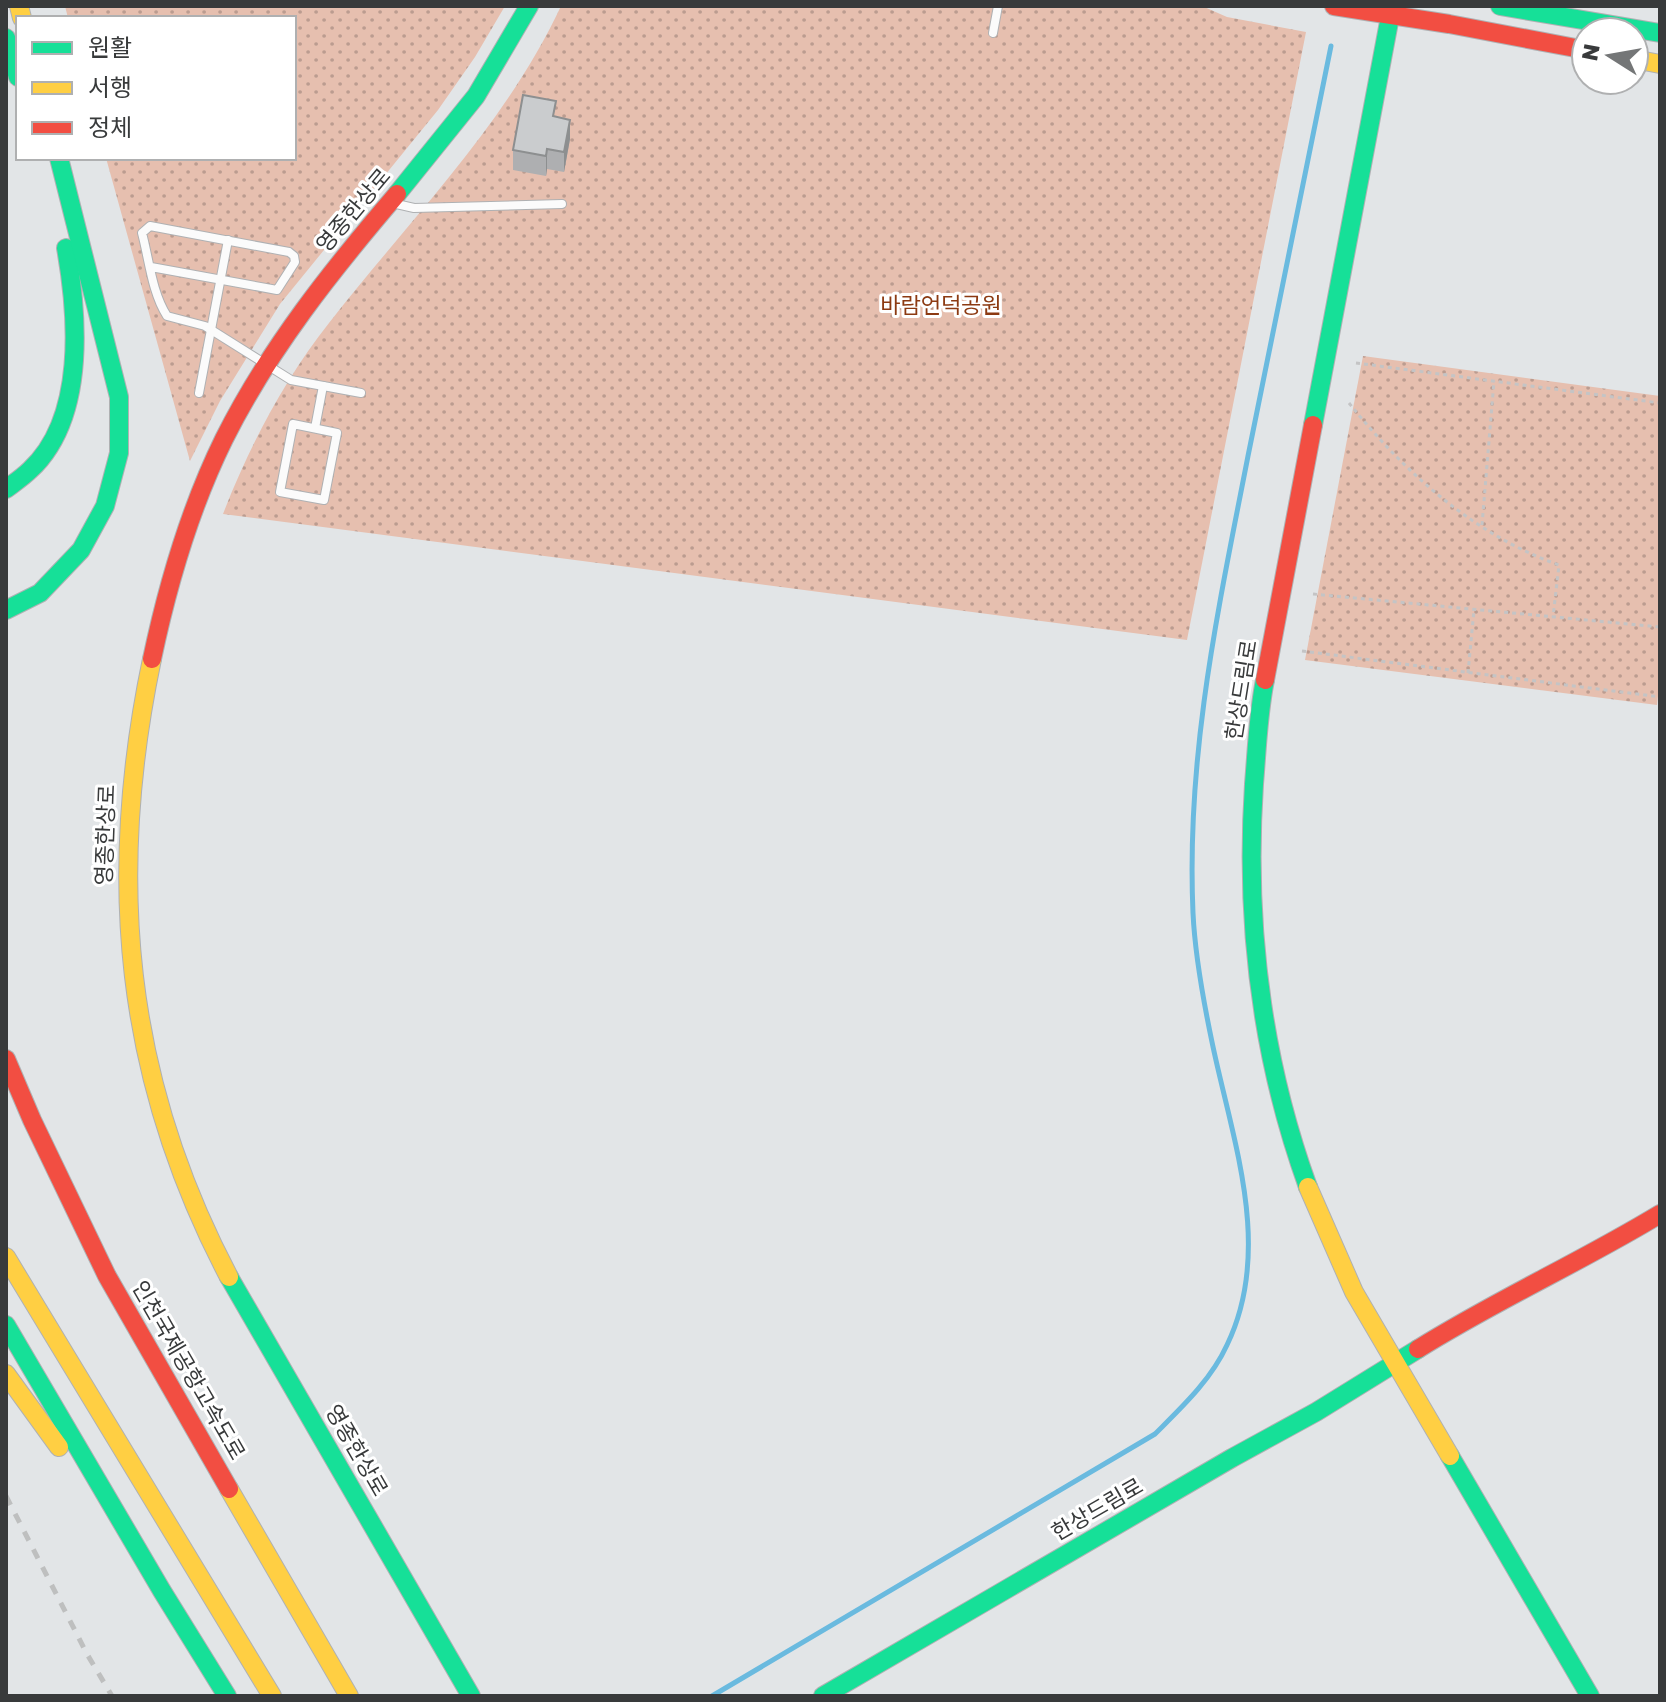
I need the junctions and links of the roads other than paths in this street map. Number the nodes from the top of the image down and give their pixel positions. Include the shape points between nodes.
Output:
1 (529, 6) edge
2 (998, 6) edge
3 (1334, 6) edge
4 (1500, 6) edge
5 (1391, 10) edge
6 (993, 33) dead end
7 (1660, 33) edge
8 (6, 38) edge
9 (1570, 47) edge
10 (16, 70) edge
11 (43, 160) edge
12 (60, 160) edge
13 (390, 203) junction
14 (562, 204) dead end
15 (228, 240) junction
16 (151, 267) junction
17 (220, 280) junction
18 (211, 329) junction
19 (267, 365) junction
20 (323, 386) junction
21 (199, 393) dead end
22 (361, 393) dead end
23 (315, 428) junction
24 (6, 489) edge
25 (6, 610) edge
26 (6, 1059) edge
27 (1660, 1214) edge
28 (6, 1257) edge
29 (6, 1325) edge
30 (1395, 1365) junction
31 (6, 1374) edge
32 (162, 1591) junction
33 (227, 1696) edge
34 (272, 1696) edge
35 (349, 1696) edge
36 (471, 1696) edge
37 (823, 1696) edge
38 (1590, 1696) edge

1 - 13 main road, 영종한상로 via 475,96
2 - 6 lane
3 - 5 main road
4 - 7 main road
5 - 9 main road
5 - 30 main road, 한상드림로 via 1262,695 1252,783 1251,896 1268,1037 1292,1133 1344,1273
8 - 10 main road
11 - 24 main road via 71,272 75,344 66,406 55,438 38,464
12 - 25 main road via 119,397 119,453 105,506 81,550 40,593
13 - 14 lane via 414,208
13 - 19 main road, 영종한상로 via 296,319
15 - 16 lane via 150,226 142,233
15 - 17 lane
15 - 17 lane via 289,252 295,262 277,290
16 - 17 lane
16 - 18 lane via 167,316
17 - 18 lane
18 - 19 lane
18 - 21 lane
19 - 20 lane via 291,380
19 - 36 main road, 영종한상로 via 208,474 179,549 157,629 130,787 126,876 134,986 158,1106 178,1168 225,1270
20 - 22 lane
20 - 23 lane
23 - 23 lane via 293,424 280,492 324,500 337,433
26 - 35 main road, 인천국제공항고속도로 via 107,1276
27 - 30 main road, 한상드림로
28 - 34 main road
29 - 32 main road
30 - 37 main road, 한상드림로
30 - 38 main road, 한상드림로
31 - 32 main road
32 - 33 main road

